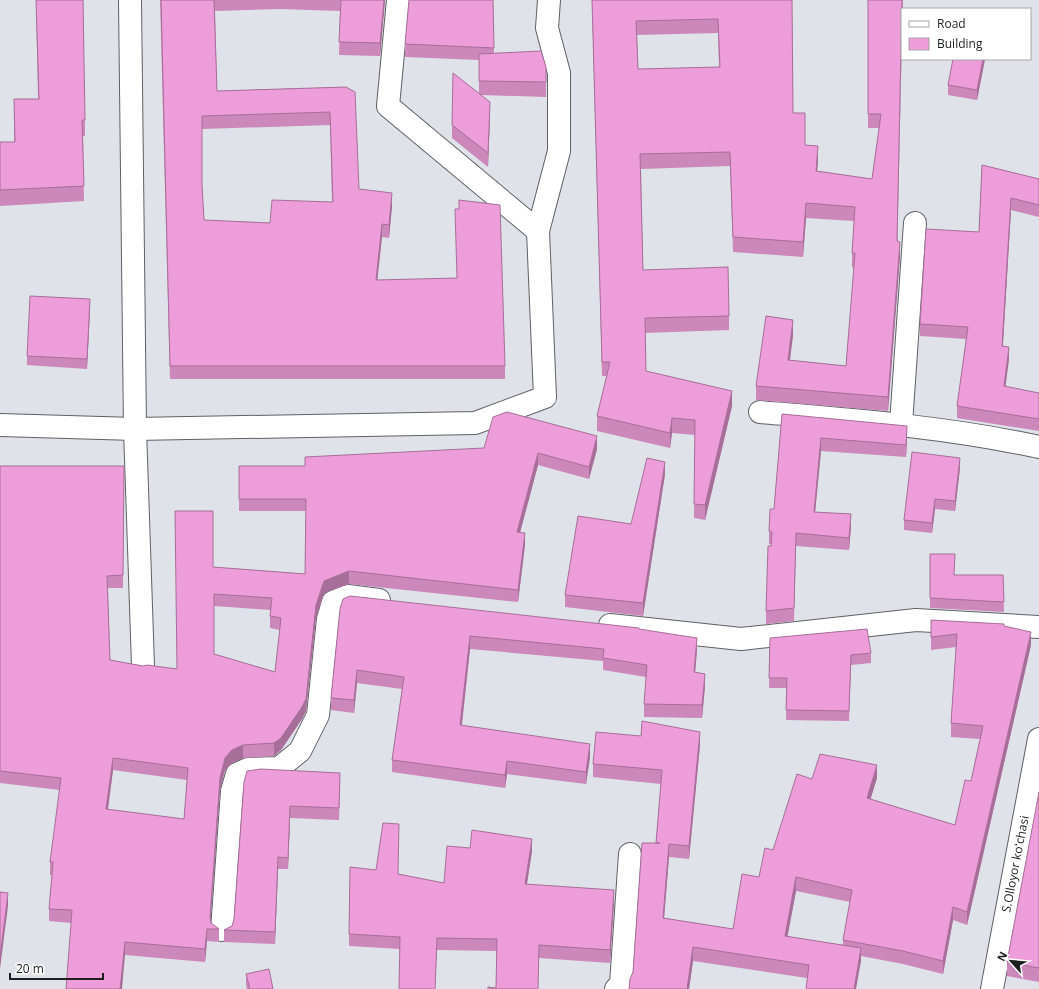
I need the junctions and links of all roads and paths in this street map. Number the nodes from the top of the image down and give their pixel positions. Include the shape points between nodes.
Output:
1 (130, 0) edge
2 (398, 0) edge
3 (549, 0) edge
4 (915, 223) dead end
5 (538, 231) junction
6 (760, 412) dead end
7 (901, 424) junction
8 (0, 425) edge
9 (135, 429) junction
10 (1039, 447) edge
11 (403, 602) edge
12 (592, 623) edge
13 (1039, 627) edge
14 (143, 666) edge
15 (1039, 739) edge
16 (630, 854) dead end
17 (222, 930) dead end
18 (616, 989) edge
19 (992, 989) edge

1 - 9 street
2 - 5 street via 388,106
3 - 5 street via 547,28 559,73 559,151
4 - 7 street
5 - 9 street via 545,397 475,423
6 - 7 street
7 - 10 street via 987,436
8 - 9 street
9 - 14 street
11 - 17 street via 348,596 333,602 328,619 318,715 300,751 279,768 248,769 237,774 232,791
12 - 13 street via 741,639 916,620
15 - 19 street, S.Olloyor koʻchasi
16 - 18 street via 621,984

